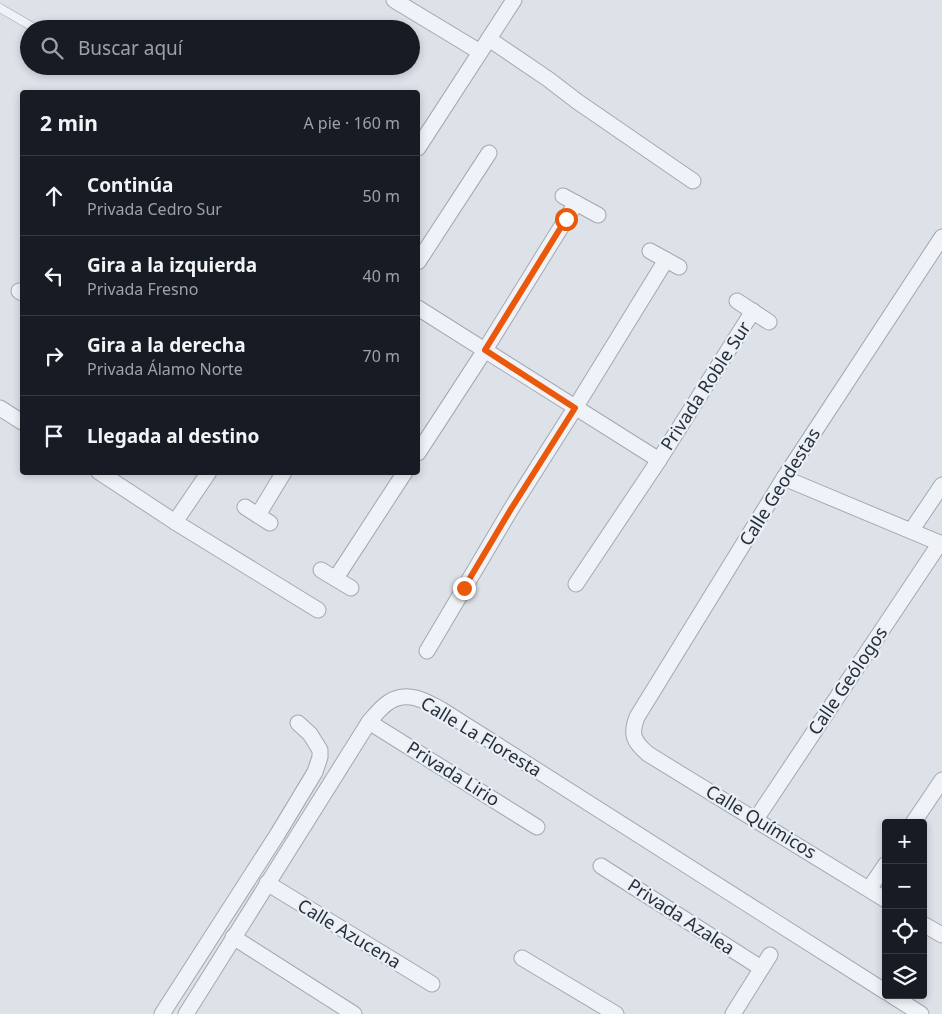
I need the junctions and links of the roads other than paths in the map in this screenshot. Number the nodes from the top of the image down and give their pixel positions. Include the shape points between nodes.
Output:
1 (394, 0) edge
2 (514, 0) edge
3 (0, 8) edge
4 (21, 20) edge
5 (489, 39) junction
6 (480, 52) junction
7 (420, 145) edge
8 (489, 153) dead end
9 (693, 181) dead end
10 (598, 215) dead end
11 (942, 237) edge
12 (650, 251) dead end
13 (420, 259) edge
14 (737, 302) dead end
15 (420, 309) edge
16 (753, 311) junction
17 (769, 322) dead end
18 (485, 350) junction
19 (0, 408) edge
20 (575, 408) junction
21 (20, 421) edge
22 (420, 450) edge
23 (658, 460) junction
24 (104, 475) edge
25 (207, 475) edge
26 (282, 475) edge
27 (403, 475) edge
28 (784, 478) junction
29 (942, 485) edge
30 (258, 515) dead end
31 (175, 522) junction
32 (911, 531) junction
33 (941, 543) edge
34 (321, 570) dead end
35 (336, 578) junction
36 (576, 584) dead end
37 (351, 588) dead end
38 (318, 610) dead end
39 (427, 651) dead end
40 (369, 722) junction
41 (298, 723) dead end
42 (637, 743) joint
43 (942, 780) edge
44 (756, 819) junction
45 (916, 819) edge
46 (537, 826) dead end
47 (601, 866) dead end
48 (882, 870) edge
49 (267, 883) junction
50 (869, 889) junction
51 (882, 897) edge
52 (927, 927) edge
53 (942, 936) edge
54 (233, 937) junction
55 (770, 955) dead end
56 (522, 958) dead end
57 (761, 968) junction
58 (432, 984) dead end
59 (882, 989) edge
60 (897, 999) edge
61 (737, 1013) edge
62 (162, 1014) edge
63 (186, 1014) edge
64 (354, 1014) edge
65 (616, 1014) edge
66 (921, 1014) edge

1 - 6 street
2 - 5 street
3 - 4 lane
5 - 6 street
5 - 9 street
6 - 7 street
8 - 13 street
10 - 18 street via 570,199
11 - 28 street, Calle Geodestas
12 - 20 street via 672,263
14 - 16 street
15 - 18 street
16 - 17 street
16 - 23 street, Privada Roble Sur
18 - 20 street
18 - 22 street
19 - 21 street
20 - 23 street
20 - 39 street
23 - 36 street, Privada Roble Sur
24 - 31 street
25 - 31 street
26 - 30 street
27 - 35 street
28 - 32 street
28 - 42 street, Calle Geodestas via 637,717 633,733
29 - 32 street
31 - 38 street
32 - 33 street
33 - 44 street, Calle Geólogos
34 - 35 street
35 - 37 street
40 - 46 street, Privada Lirio
40 - 49 street, Calle La Floresta
40 - 59 street, Calle La Floresta via 391,700 414,697 428,702
41 - 62 street via 320,750 315,772
42 - 44 street, Calle Químicos via 648,754
43 - 45 street
44 - 50 street, Calle Químicos
47 - 57 street, Privada Azalea
48 - 50 street
49 - 54 street, Calle La Floresta
49 - 58 street, Calle Azucena
50 - 51 street, Calle Químicos
52 - 53 street
54 - 63 street, Calle La Floresta
54 - 64 street
55 - 57 street
56 - 65 street
57 - 61 street
60 - 66 street

